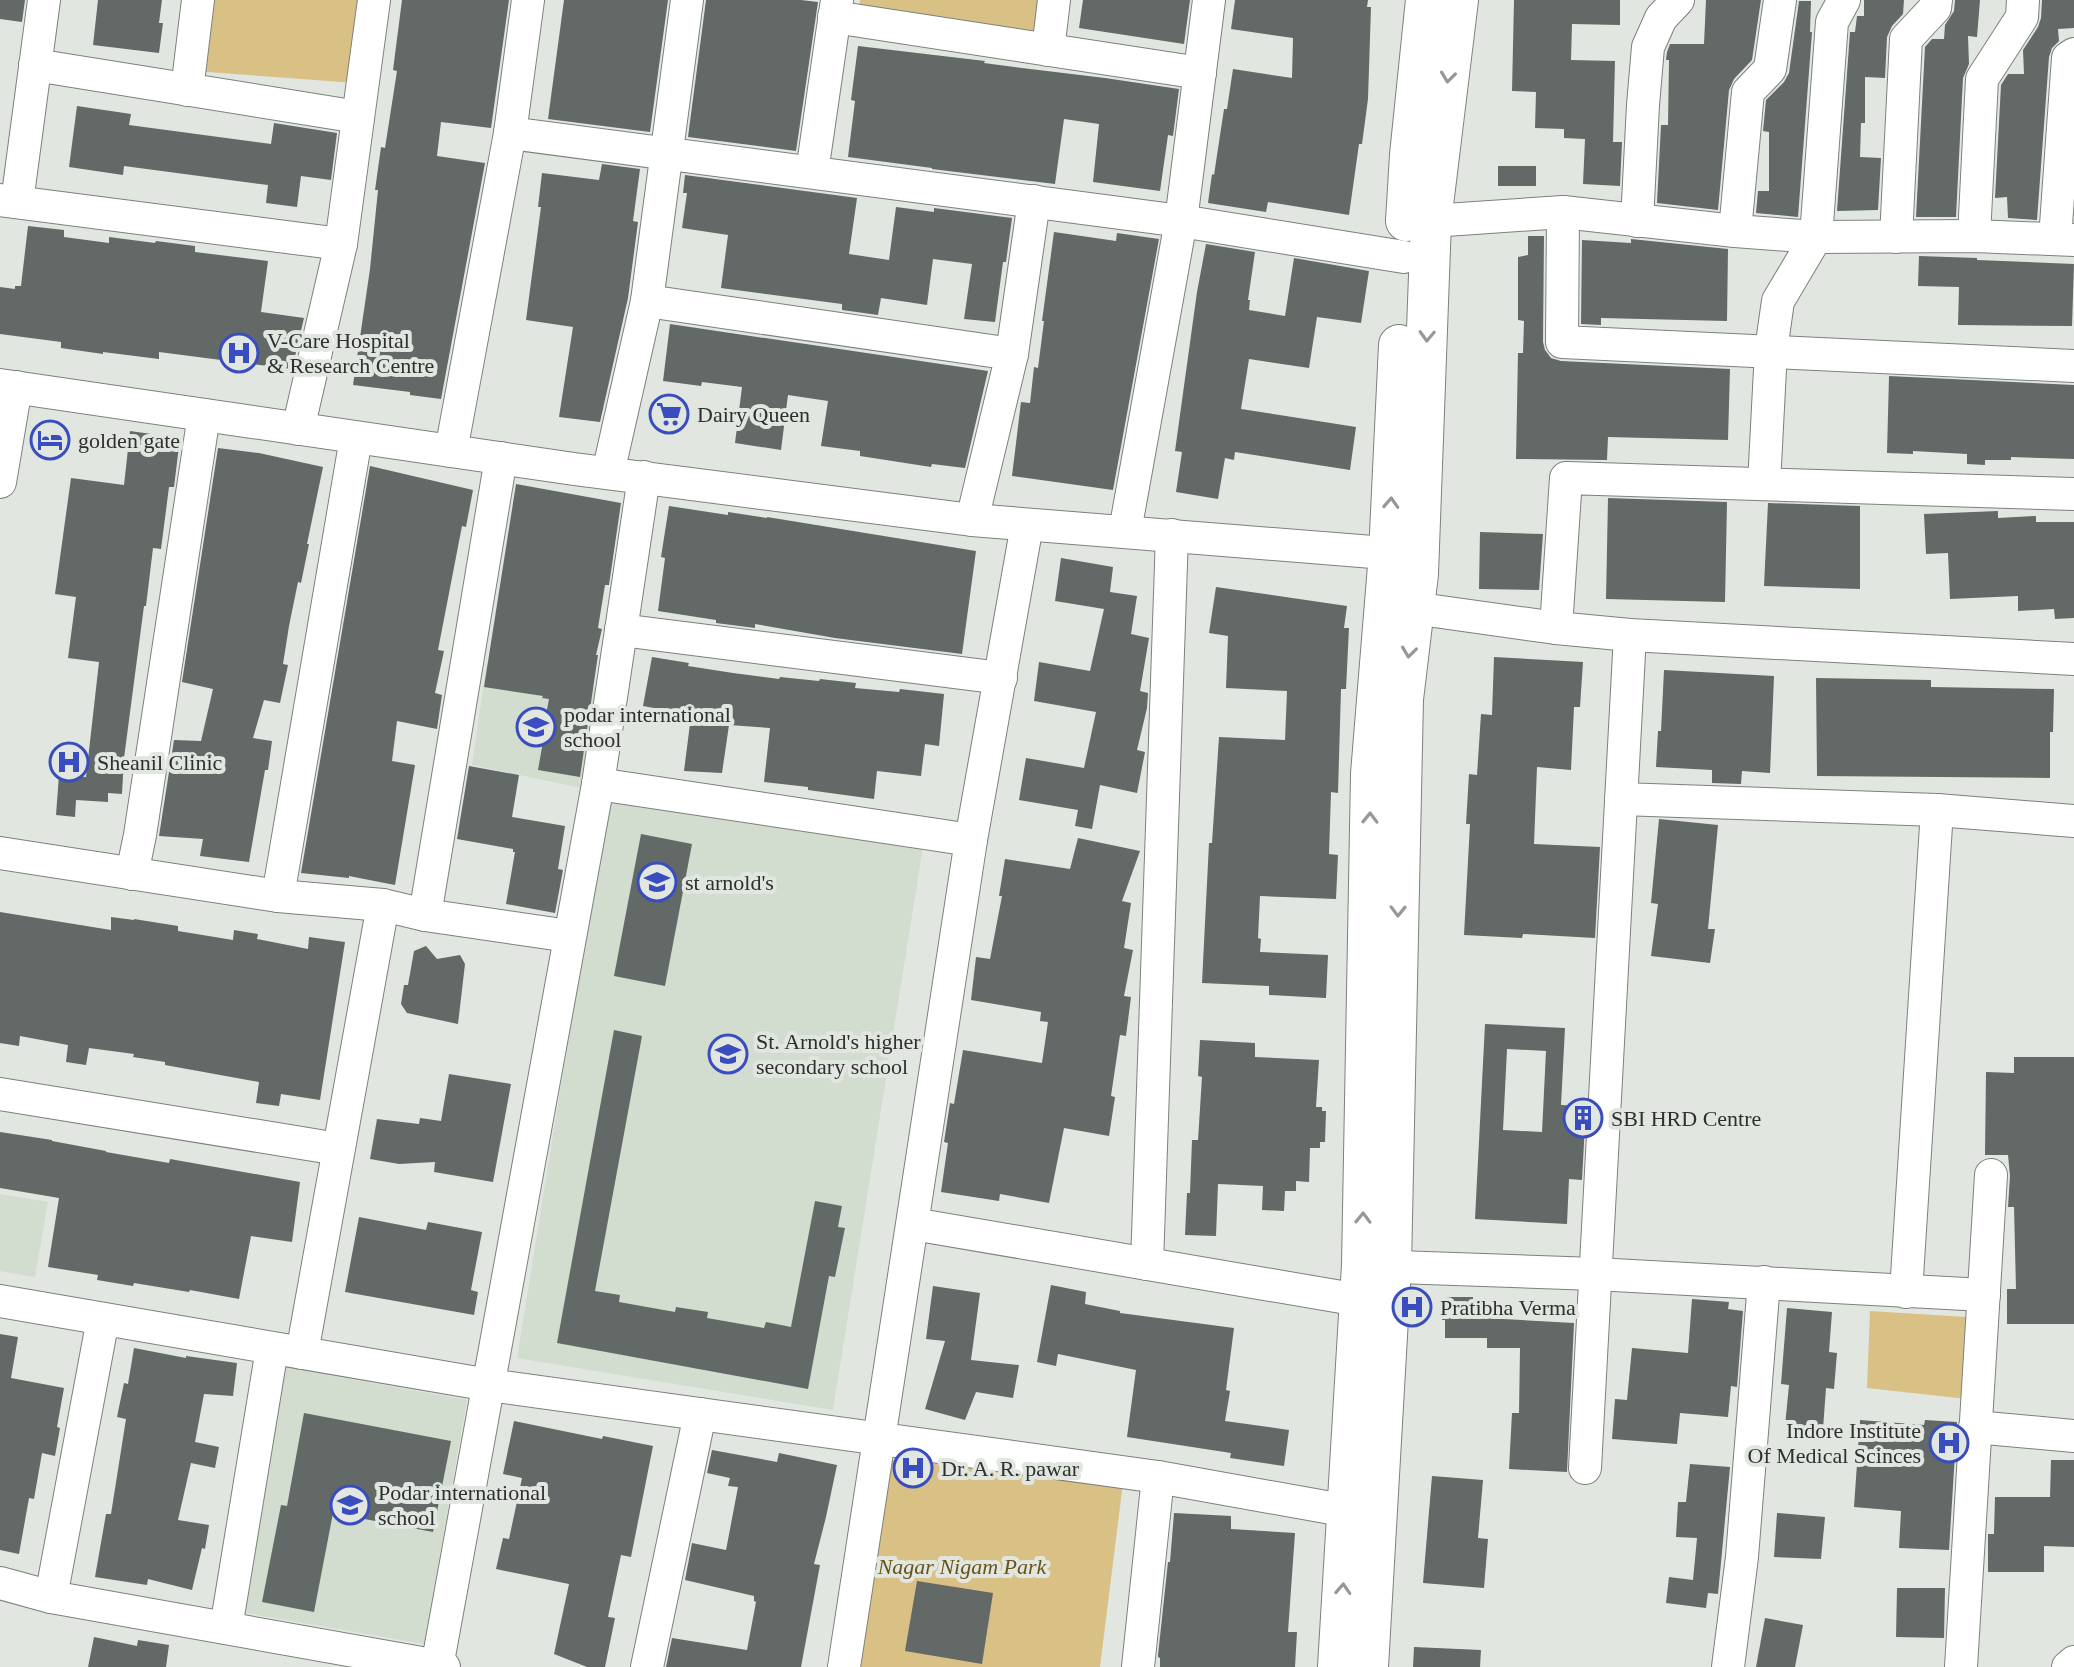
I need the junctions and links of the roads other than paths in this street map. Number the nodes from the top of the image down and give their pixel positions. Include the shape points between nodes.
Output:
1 (44, 0) edge
2 (198, 0) edge
3 (374, 0) edge
4 (528, 0) edge
5 (687, 0) edge
6 (1054, 0) edge
7 (1209, 0) edge
8 (1426, 0) edge
9 (1458, 0) edge
10 (1678, 0) edge
11 (1780, 0) edge
12 (1844, 0) edge
13 (1936, 0) edge
14 (2023, 0) edge
15 (836, 9) edge
16 (1048, 50) junction
17 (2074, 54) edge
18 (35, 65) junction
19 (1200, 73) junction
20 (187, 90) junction
21 (358, 117) junction
22 (510, 133) junction
23 (667, 153) junction
24 (812, 172) junction
25 (8, 201) edge
26 (1034, 201) junction
27 (1563, 212) junction
28 (1181, 221) junction
29 (1431, 221) junction
30 (1637, 221) junction
31 (1735, 231) junction
32 (1974, 236) junction
33 (1816, 237) junction
34 (1896, 237) junction
35 (2065, 240) edge
36 (341, 244) junction
37 (1404, 257) junction
38 (647, 301) junction
39 (1771, 350) junction
40 (1012, 354) junction
41 (2074, 366) edge
42 (8, 386) edge
43 (204, 415) junction
44 (298, 429) junction
45 (356, 438) junction
46 (451, 451) junction
47 (501, 458) junction
48 (608, 473) junction
49 (644, 477) junction
50 (0, 482) edge
51 (1764, 484) junction
52 (2074, 494) edge
53 (972, 520) junction
54 (1027, 525) junction
55 (1125, 531) junction
56 (1172, 535) junction
57 (1404, 554) junction
58 (1399, 606) junction
59 (1556, 628) junction
60 (621, 630) junction
61 (1630, 635) junction
62 (2074, 659) edge
63 (1001, 678) junction
64 (598, 784) junction
65 (1621, 799) junction
66 (1937, 810) junction
67 (2074, 821) edge
68 (971, 840) junction
69 (0, 853) edge
70 (132, 874) junction
71 (278, 896) junction
72 (383, 905) junction
73 (425, 915) junction
74 (569, 936) junction
75 (0, 1094) edge
76 (338, 1149) junction
77 (1991, 1175) dead end
78 (913, 1224) junction
79 (1147, 1264) junction
80 (1595, 1274) junction
81 (1371, 1277) junction
82 (1764, 1282) junction
83 (1906, 1292) junction
84 (1984, 1295) junction
85 (0, 1301) edge
86 (103, 1319) junction
87 (287, 1351) junction
88 (489, 1385) junction
89 (700, 1414) junction
90 (1975, 1427) junction
91 (2074, 1436) edge
92 (878, 1437) junction
93 (1585, 1468) dead end
94 (1158, 1477) junction
95 (1348, 1511) junction
96 (0, 1583) edge
97 (51, 1597) junction
98 (226, 1628) junction
99 (2074, 1662) edge
100 (440, 1667) edge
101 (647, 1667) edge
102 (844, 1667) edge
103 (1138, 1667) edge
104 (1338, 1667) edge
105 (1368, 1667) edge
106 (1728, 1667) edge
107 (1961, 1667) edge
108 (2068, 1667) edge

1 - 18 street
2 - 20 street
3 - 21 street
4 - 22 street
5 - 23 street
6 - 16 street
7 - 19 street
8 - 37 main road
9 -> 29 main road
10 - 30 street via 1661,18 1648,47
11 - 31 street via 1770,69 1748,92
12 - 33 street via 1832,22
13 - 34 street via 1935,8 1906,39
14 - 32 street via 2022,17 1982,79
15 - 16 street
15 - 24 street
16 - 19 street
17 - 35 street via 2068,58
18 - 20 street
18 - 25 street
19 - 28 street
20 - 21 street
21 - 36 street
22 - 23 street
22 - 46 street
23 - 24 street
23 - 38 street
24 - 26 street
25 - 36 street
26 - 28 street
26 - 40 street
27 - 29 street
27 - 30 street
27 - 39 street via 1562,342
28 - 37 street
28 - 55 street
29 -> 57 main road
30 - 31 street
31 - 33 street
32 - 34 street
32 - 35 street
33 - 34 street
33 - 39 street via 1778,301
36 - 44 street
57 -> 37 main road
38 - 40 street
38 - 48 street
39 - 41 street
39 - 51 street
40 - 53 street
42 - 43 street
42 - 50 street
43 - 44 street
43 - 70 street
44 - 45 street
45 - 46 street
45 - 71 street
46 - 47 street
47 - 48 street
47 - 73 street
48 - 49 street
49 - 53 street
49 - 60 street
51 - 52 street
51 - 59 street via 1566,478
53 - 54 street
54 - 55 street
54 - 63 street
55 - 56 street
56 - 57 street
56 - 79 street
57 - 58 main road
58 - 59 street
58 - 81 main road via 1403,699
59 - 61 street
60 - 63 street
60 - 64 street
61 - 62 street
61 - 65 street
63 - 68 street
64 - 68 street
64 - 74 street
65 - 66 street
65 - 80 street
66 - 67 street
66 - 83 street
68 - 78 street
69 - 70 street
70 - 71 street
71 - 72 street
72 - 73 street
72 - 76 street
73 - 74 street
74 - 88 street
75 - 76 street
76 - 87 street
77 - 84 street
78 - 79 street
78 - 92 street
79 - 81 street
80 - 81 street
80 - 82 street
80 - 93 street
81 - 95 main road
81 - 105 main road
82 - 83 street
82 - 106 street
83 - 84 street
84 - 90 street
85 - 86 street
86 - 87 street
86 - 97 street
87 - 88 street
87 - 98 street
88 - 89 street
88 - 100 street
89 - 92 street
89 - 101 street
90 - 91 street
90 - 107 street
92 - 94 street
92 - 102 street
94 - 95 street
94 - 103 street
104 -> 95 main road
96 - 97 street
97 - 98 street
98 - 100 street
99 - 108 street

